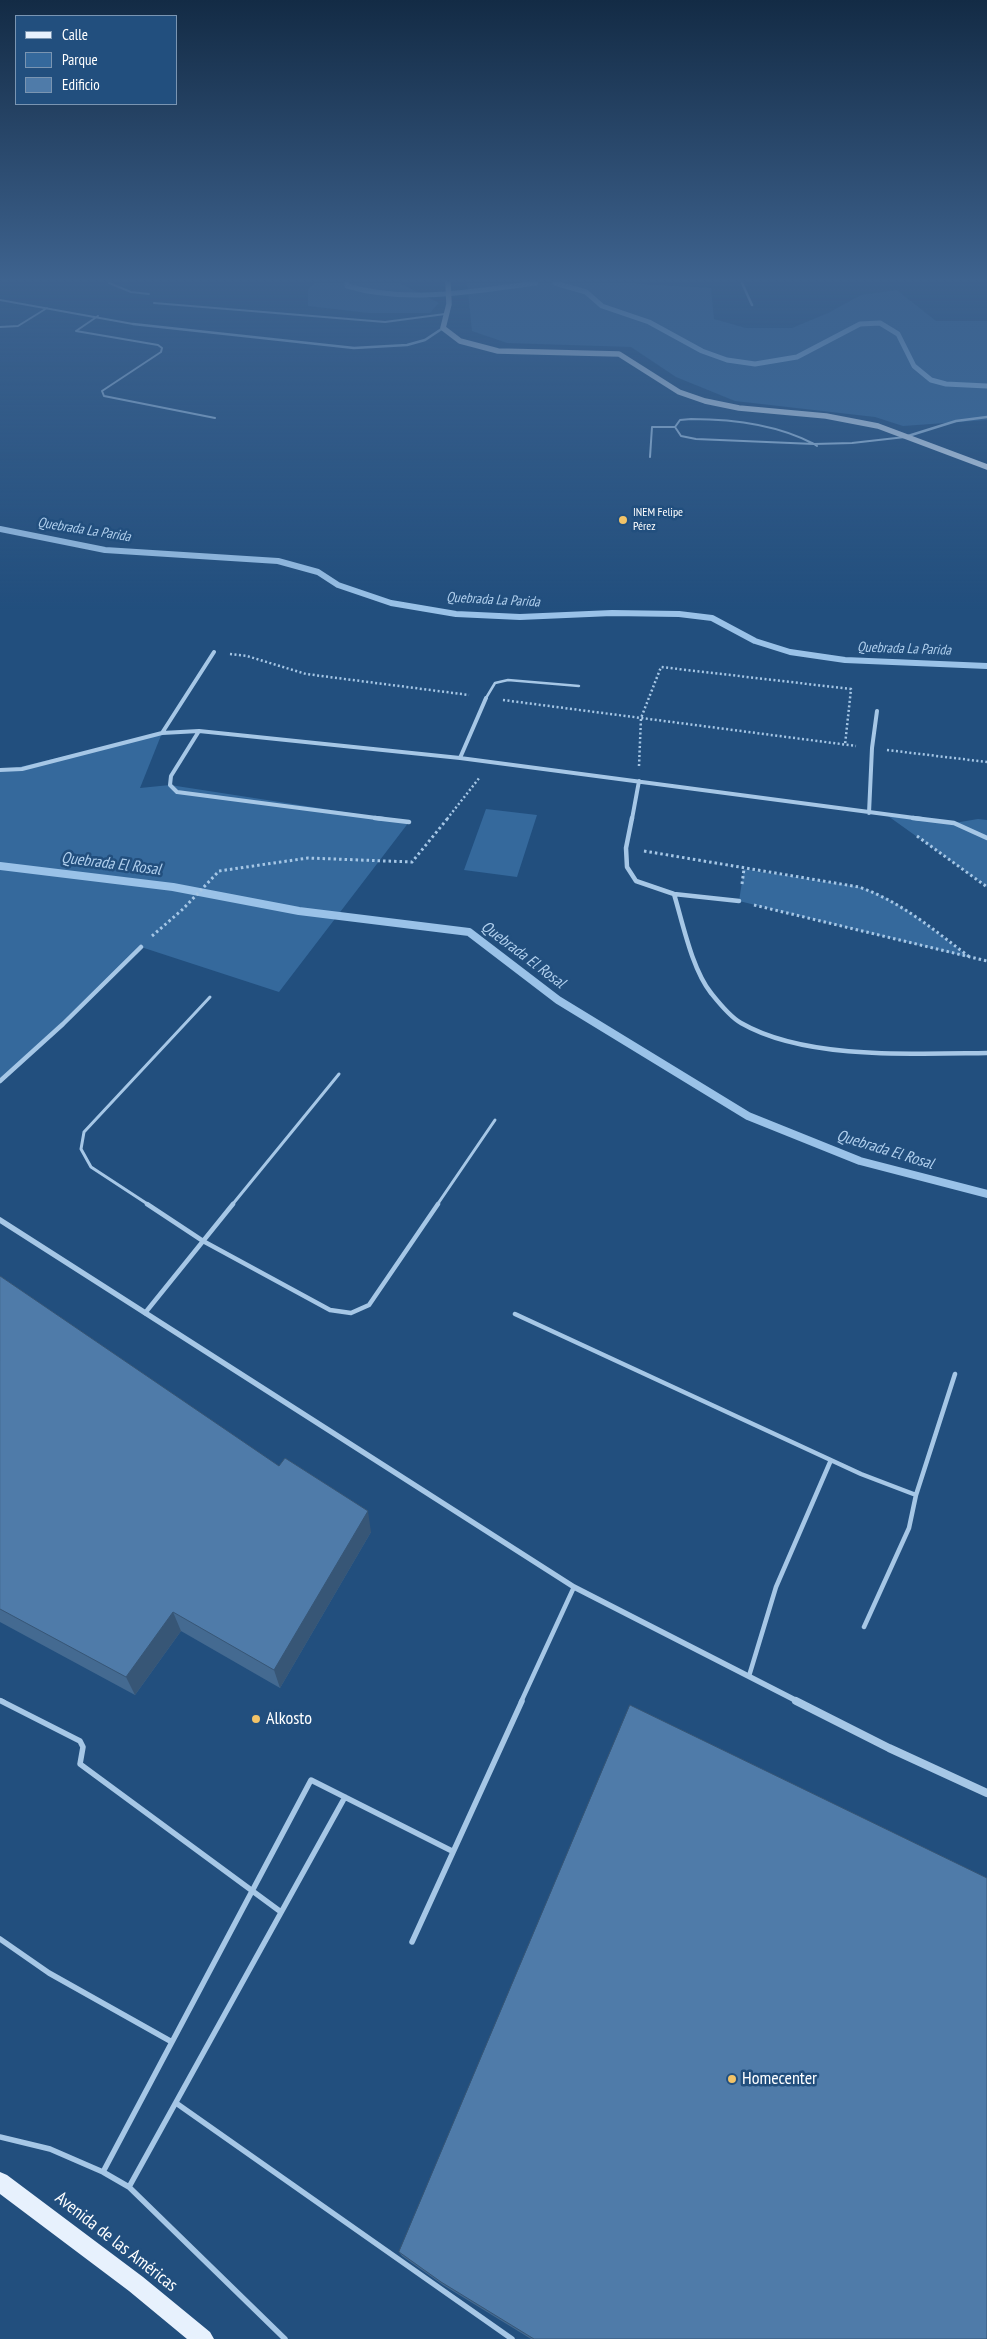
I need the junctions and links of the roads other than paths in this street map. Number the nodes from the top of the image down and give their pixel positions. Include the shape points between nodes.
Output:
1 (102, 392) edge
2 (679, 392) edge
3 (987, 417) edge
4 (215, 418) dead end
5 (675, 427) junction
6 (908, 436) junction
7 (817, 446) junction
8 (650, 457) dead end
9 (987, 467) edge
10 (214, 652) road end
11 (579, 686) dead end
12 (486, 698) joint
13 (877, 712) dead end
14 (198, 730) junction
15 (162, 733) junction
16 (460, 758) junction
17 (0, 770) edge
18 (638, 781) junction
19 (870, 813) junction
20 (409, 822) dead end
21 (987, 838) edge
22 (674, 894) junction
23 (739, 901) road end
24 (141, 947) road end
25 (210, 997) dead end
26 (987, 1053) edge
27 (339, 1074) dead end
28 (0, 1081) edge
29 (495, 1120) dead end
30 (0, 1220) edge
31 (203, 1241) junction
32 (145, 1313) junction
33 (515, 1314) dead end
34 (956, 1374) dead end
35 (831, 1460) junction
36 (916, 1495) junction
37 (574, 1587) junction
38 (864, 1627) dead end
39 (749, 1676) junction
40 (0, 1700) edge
41 (987, 1792) edge
42 (344, 1797) junction
43 (452, 1851) junction
44 (253, 1891) junction
45 (281, 1912) junction
46 (0, 1939) edge
47 (412, 1942) dead end
48 (172, 2042) junction
49 (176, 2103) junction
50 (0, 2137) edge
51 (103, 2172) junction
52 (0, 2182) edge
53 (129, 2187) junction
54 (203, 2339) edge
55 (285, 2339) edge
56 (512, 2339) edge

1 - 4 lane via 104,396
2 - 6 street via 739,408 826,416 878,426
3 - 6 street via 956,420
5 - 7 lane via 681,436 696,439
5 - 7 lane via 680,420 693,418 736,422 791,433
5 - 8 lane via 652,427
6 - 7 lane via 878,442
6 - 9 street
10 - 15 street
11 - 12 lane via 508,680 495,683
12 - 16 street
13 - 19 street
14 - 15 street
14 - 16 street
14 - 20 street via 170,776 170,784 177,792
15 - 17 street via 22,768
16 - 18 street
18 - 19 street
18 - 22 street via 626,848 627,867 636,882
19 - 21 street via 954,823
22 - 23 street
22 - 26 street via 710,992 739,1022 779,1040 843,1050
24 - 28 street
25 - 31 lane via 84,1132 81,1150 91,1167
27 - 31 lane
29 - 31 lane via 369,1305 351,1313 330,1310
30 - 32 street
31 - 32 lane
32 - 37 street
33 - 35 lane
34 - 36 lane
35 - 36 lane
35 - 39 lane via 776,1587
36 - 38 lane via 909,1528
37 - 39 street
37 - 43 lane
39 - 41 street via 889,1748
40 - 44 lane via 80,1741 83,1747 80,1764
42 - 43 lane
42 - 44 lane via 311,1780
42 - 45 lane
43 - 47 lane
44 - 45 lane
44 - 48 lane
45 - 49 lane
46 - 48 lane via 49,1973
48 - 51 lane
49 - 53 lane
49 - 56 lane
50 - 51 lane via 50,2149
51 - 53 lane
52 - 54 main road, Avenida de las Américas via 136,2284
53 - 55 lane

